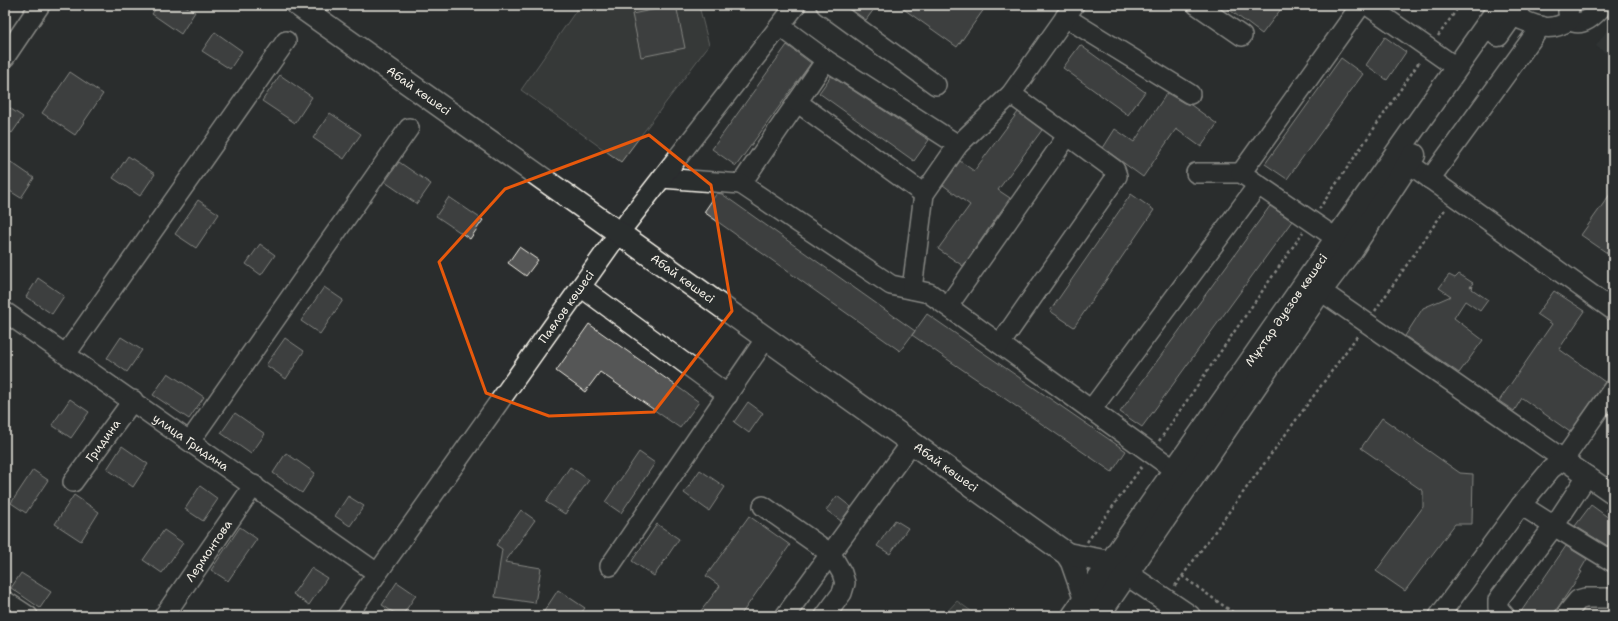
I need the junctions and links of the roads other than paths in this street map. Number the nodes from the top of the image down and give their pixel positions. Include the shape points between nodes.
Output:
1 (40, 5) edge
2 (298, 5) edge
3 (796, 5) edge
4 (826, 5) edge
5 (1197, 5) edge
6 (1360, 5) edge
7 (1368, 5) edge
8 (1602, 5) edge
9 (1511, 8) edge
10 (1069, 11) edge
11 (1570, 12) edge
12 (780, 26) junction
13 (1541, 26) junction
14 (1242, 36) dead end
15 (286, 41) dead end
16 (5, 57) edge
17 (826, 60) junction
18 (1457, 68) junction
19 (936, 85) dead end
20 (1011, 94) junction
21 (1190, 94) dead end
22 (797, 102) junction
23 (409, 128) dead end
24 (1068, 135) junction
25 (958, 145) junction
26 (1402, 159) junction
27 (1196, 173) dead end
28 (1241, 173) junction
29 (662, 178) junction
30 (1430, 179) junction
31 (741, 184) junction
32 (1258, 185) junction
33 (924, 194) junction
34 (619, 233) junction
35 (1344, 244) junction
36 (1314, 286) junction
37 (581, 287) junction
38 (912, 289) junction
39 (948, 306) junction
40 (1613, 310) edge
41 (5, 312) edge
42 (766, 338) junction
43 (1000, 344) junction
44 (66, 354) junction
45 (1613, 389) edge
46 (728, 395) junction
47 (133, 400) junction
48 (1091, 410) junction
49 (190, 441) junction
50 (912, 442) junction
51 (1564, 459) junction
52 (1182, 475) junction
53 (1587, 476) junction
54 (73, 482) dead end
55 (254, 485) junction
56 (1613, 494) edge
57 (1521, 504) junction
58 (763, 506) dead end
59 (1554, 526) junction
60 (831, 554) junction
61 (1072, 554) junction
62 (1613, 562) edge
63 (610, 566) dead end
64 (1118, 568) junction
65 (377, 573) junction
66 (1613, 598) edge
67 (5, 601) edge
68 (1088, 612) edge
69 (28, 616) edge
70 (164, 616) edge
71 (347, 616) edge
72 (786, 616) edge
73 (825, 616) edge
74 (1190, 616) edge
75 (1439, 616) edge
76 (1506, 616) edge
77 (1565, 616) edge

1 - 16 street
2 - 34 main road, Абай көшесі
3 - 12 street, Павлов көшесі
4 - 19 street
5 - 14 street
6 - 28 street
7 - 18 street
8 - 11 street via 1595,15 1578,23
9 - 13 street
9 - 18 main road, Мұхтар Әуезов көшесі
9 - 26 main road, Мұхтар Әуезов көшесі
10 - 20 street
10 - 21 street
11 - 13 street via 1554,28
12 - 17 street
12 - 29 street, Павлов көшесі
13 - 30 street
15 - 44 street
17 - 22 street
17 - 25 street
18 - 26 main road, Мұхтар Әуезов көшесі
20 - 24 street
20 - 25 street
22 - 31 street
22 - 33 street
23 - 49 street
24 - 39 street
24 - 43 street via 1115,170 1117,176
25 - 33 street
26 - 30 street
26 - 35 main road, Мұхтар Әуезов көшесі
27 - 28 street
28 - 32 street
29 - 31 street
29 - 34 street, Павлов көшесі
30 - 40 street
31 - 38 street via 891,285
32 - 35 street
32 - 48 street
33 - 38 street
34 - 37 street, Павлов көшесі
34 - 42 main road, Абай көшесі
35 - 36 main road, Мұхтар Әуезов көшесі
36 - 51 street
36 - 52 main road, Мұхтар Әуезов көшесі
37 - 46 street
37 - 65 street, Павлов көшесі
38 - 39 street via 929,293
39 - 43 street
41 - 44 street, улица Гридина
42 - 46 street
42 - 50 main road, Абай көшесі
43 - 48 street
44 - 47 street, улица Гридина
45 - 51 street
46 - 63 street
47 - 49 street, улица Гридина
47 - 54 street, Гридина
48 - 52 street
49 - 55 street, улица Гридина
50 - 60 street
50 - 61 main road, Абай көшесі
51 - 53 street
51 - 57 street via 1551,469
52 - 64 main road, Мұхтар Әуезов көшесі
53 - 56 street
53 - 59 street
55 - 65 street, улица Гридина
55 - 70 street, Лермонтова
57 - 59 street
57 - 75 street
58 - 60 street
59 - 62 street
59 - 76 street via 1498,600 1498,608
60 - 72 street
60 - 73 street via 845,583 842,593
61 - 64 main road, Абай көшесі
61 - 68 main road, Абай көшесі via 1072,562
64 - 68 main road, Мұхтар Әуезов көшесі
64 - 74 main road, Абай көшесі
65 - 71 street, Павлов көшесі
66 - 77 street via 1578,600
67 - 69 street

